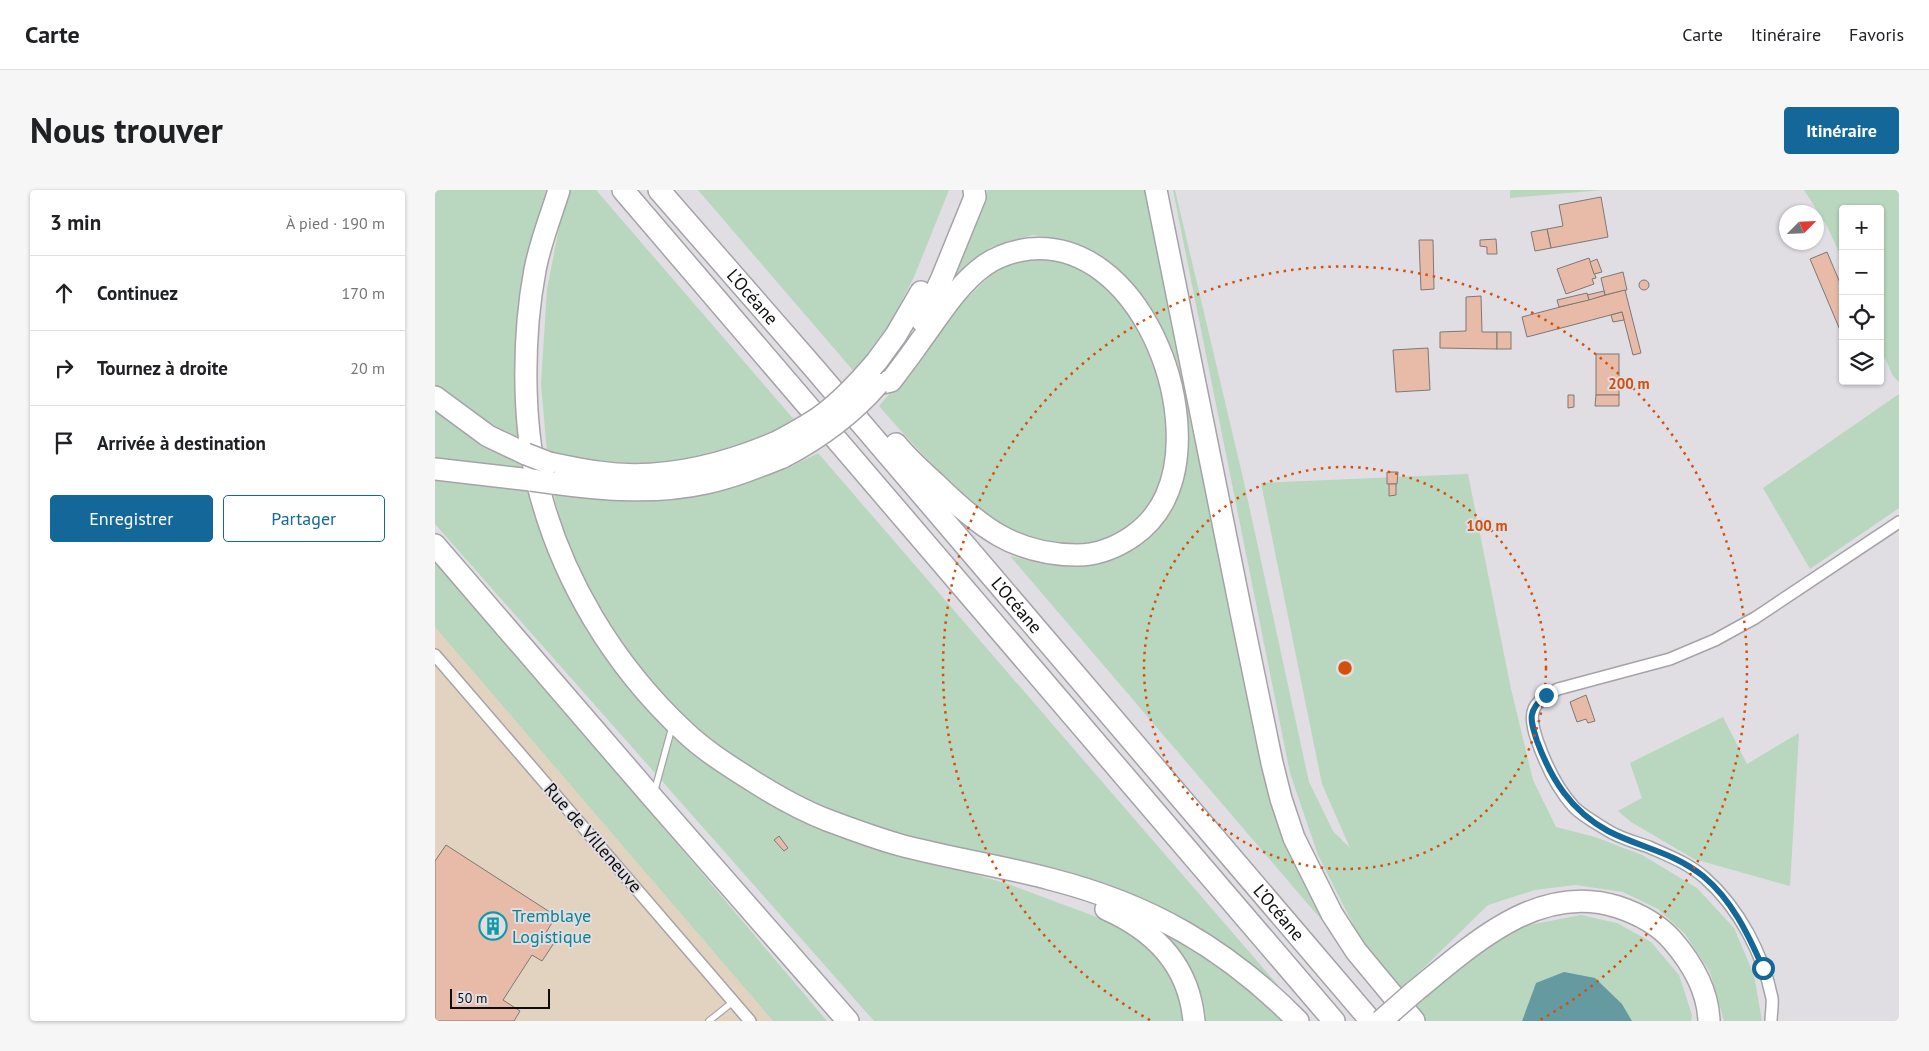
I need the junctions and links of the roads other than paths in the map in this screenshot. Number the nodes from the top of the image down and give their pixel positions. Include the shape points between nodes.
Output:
1 (623, 190) edge
2 (659, 190) edge
3 (969, 190) edge
4 (973, 190) edge
5 (1156, 190) edge
6 (559, 191) edge
7 (814, 368) junction
8 (883, 375) junction
9 (435, 397) edge
10 (436, 469) edge
11 (551, 473) junction
12 (1899, 522) edge
13 (435, 545) edge
14 (435, 655) edge
15 (674, 720) junction
16 (653, 798) junction
17 (1024, 873) junction
18 (779, 942) junction
19 (734, 1001) junction
20 (709, 1021) edge
21 (750, 1021) edge
22 (840, 1021) edge
23 (848, 1021) edge
24 (855, 1021) edge
25 (1194, 1021) edge
26 (1298, 1021) edge
27 (1334, 1021) edge
28 (1371, 1021) edge
29 (1381, 1021) edge
30 (1414, 1021) edge
31 (1709, 1021) edge
32 (1771, 1021) edge

1 - 27 highway, L’Océane
2 - 7 highway, L’Océane
3 - 8 highway via 914,306 896,335
4 - 8 highway via 975,197 929,308
5 - 30 highway via 1241,617 1281,799 1294,838 1332,914 1356,951
6 - 15 highway via 535,268 528,328 526,384 536,479 565,563 584,603 628,670
7 - 8 highway via 871,415 904,454 964,510 1004,539 1031,550 1066,555 1108,549 1138,532 1166,497 1176,462 1178,439 1172,393 1163,360 1145,320 1129,298 1115,281 1079,257 1042,248 1022,250 987,263 973,274
7 - 28 highway, L’Océane
8 - 11 highway, bridge via 856,386 780,449 749,453 685,470 642,474
9 - 11 highway, bridge via 488,436 525,454
10 - 11 highway, bridge via 531,480
12 - 32 street via 1755,618 1715,640 1670,659 1558,689 1535,704 1531,716 1544,760 1573,806 1608,831 1685,862 1705,878 1736,912 1763,968 1772,1000
13 - 16 highway
14 - 19 street, Rue de Villeneuve
15 - 16 lane
15 - 17 highway via 720,760 785,801 823,818 900,845
16 - 18 highway
17 - 25 highway via 1032,881 1115,913 1157,940 1182,975 1193,1007
17 - 26 highway via 1081,888 1166,921 1219,952 1270,993
18 - 22 highway
18 - 23 highway
18 - 24 highway
19 - 20 lane
19 - 21 street, Rue de Villeneuve
29 - 31 highway, bridge via 1492,931 1549,904 1578,901 1608,904 1638,914 1662,929 1698,976 1709,1007

